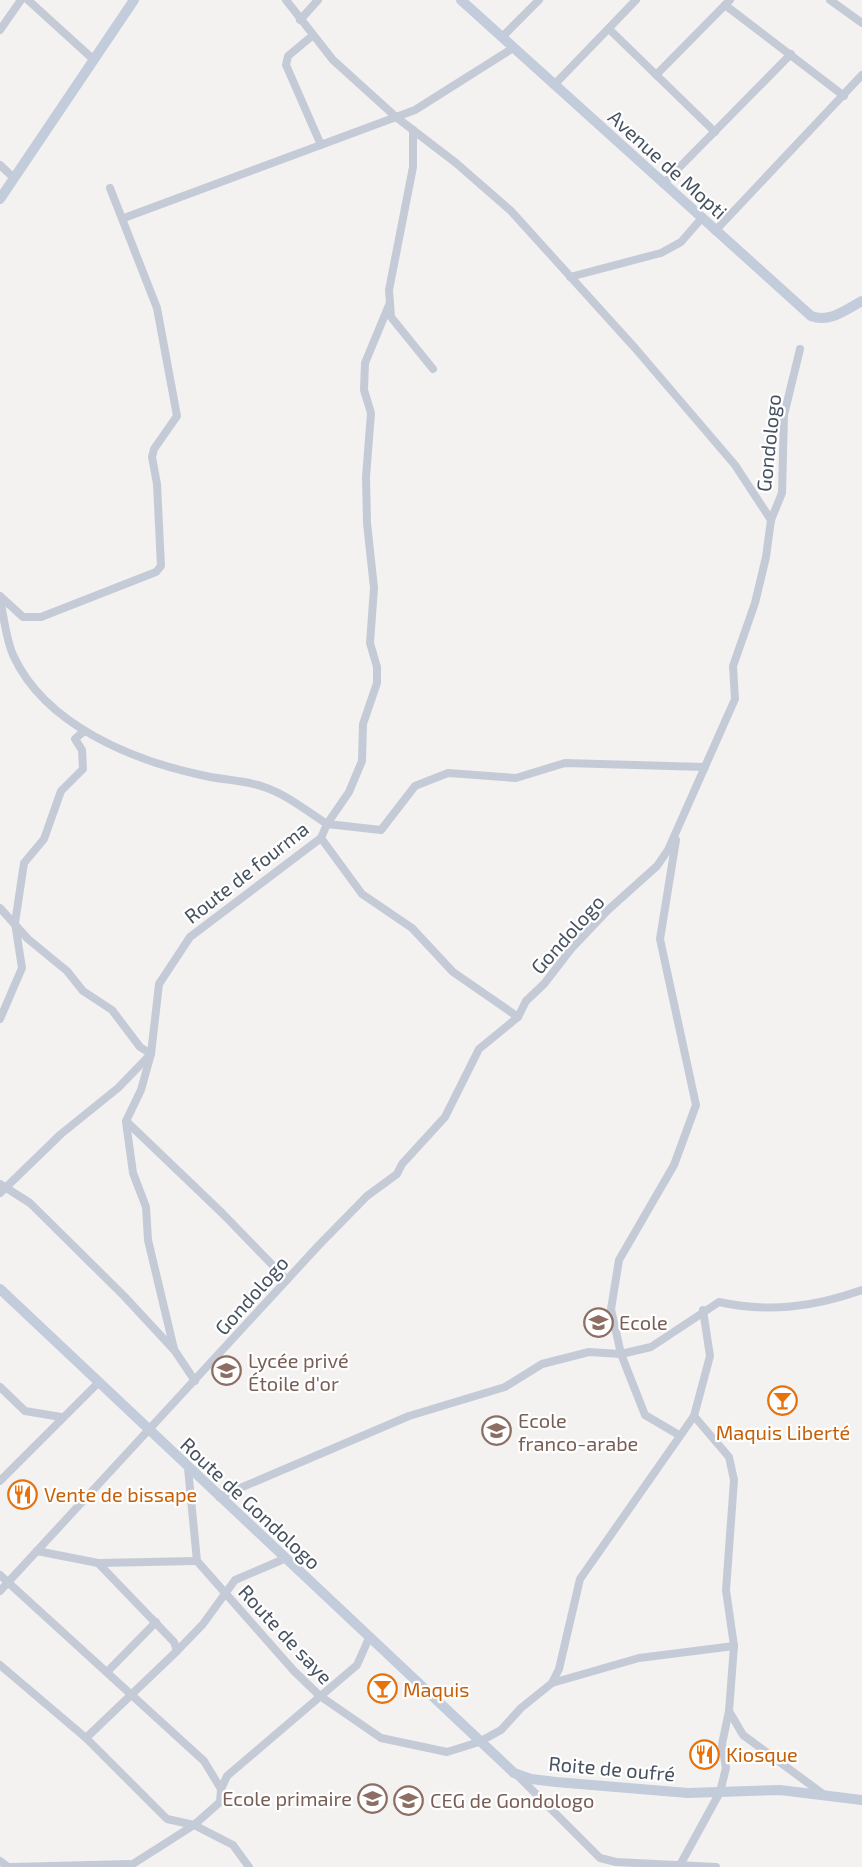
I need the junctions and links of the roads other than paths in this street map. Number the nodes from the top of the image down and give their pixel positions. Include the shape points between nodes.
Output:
1 (21, 0) edge
2 (28, 0) edge
3 (134, 0) edge
4 (286, 0) edge
5 (318, 0) edge
6 (461, 0) edge
7 (539, 0) edge
8 (636, 0) edge
9 (830, 0) edge
10 (728, 2) edge
11 (300, 20) junction
12 (862, 23) edge
13 (609, 28) junction
14 (0, 30) edge
15 (312, 36) junction
16 (502, 37) junction
17 (513, 48) junction
18 (791, 54) junction
19 (94, 60) junction
20 (656, 75) junction
21 (862, 75) edge
22 (554, 85) junction
23 (844, 96) junction
24 (396, 117) junction
25 (413, 130) junction
26 (715, 132) junction
27 (321, 145) junction
28 (0, 165) edge
29 (14, 178) junction
30 (663, 184) junction
31 (110, 188) dead end
32 (0, 199) edge
33 (124, 218) junction
34 (701, 219) junction
35 (715, 231) junction
36 (570, 277) junction
37 (862, 301) edge
38 (389, 305) junction
39 (800, 349) dead end
40 (433, 369) dead end
41 (771, 520) junction
42 (0, 597) edge
43 (83, 732) junction
44 (705, 767) junction
45 (327, 824) junction
46 (678, 830) junction
47 (321, 838) junction
48 (0, 908) edge
49 (15, 923) junction
50 (1, 1015) edge
51 (518, 1017) junction
52 (151, 1054) junction
53 (126, 1121) junction
54 (2, 1188) edge
55 (286, 1280) junction
56 (0, 1288) edge
57 (862, 1290) edge
58 (703, 1310) junction
59 (175, 1351) junction
60 (621, 1354) junction
61 (195, 1381) junction
62 (98, 1383) junction
63 (0, 1387) edge
64 (694, 1416) junction
65 (61, 1417) junction
66 (147, 1430) junction
67 (679, 1435) junction
68 (188, 1468) junction
69 (1, 1477) edge
70 (219, 1497) junction
71 (37, 1551) junction
72 (284, 1558) junction
73 (197, 1561) junction
74 (98, 1563) junction
75 (0, 1575) edge
76 (8, 1583) junction
77 (0, 1591) edge
78 (225, 1593) junction
79 (156, 1622) junction
80 (369, 1638) junction
81 (734, 1646) junction
82 (177, 1651) junction
83 (0, 1665) edge
84 (107, 1672) junction
85 (552, 1683) junction
86 (133, 1695) junction
87 (320, 1696) junction
88 (729, 1711) junction
89 (86, 1738) junction
90 (479, 1742) junction
91 (514, 1773) junction
92 (221, 1789) junction
93 (720, 1792) junction
94 (826, 1796) junction
95 (862, 1800) edge
96 (194, 1826) junction
97 (0, 1861) edge
98 (680, 1865) junction
99 (128, 1866) edge
100 (247, 1866) edge
101 (9, 1867) edge
102 (716, 1867) edge

1 - 14 street
2 - 19 street
3 - 19 street
4 - 11 street
5 - 11 street
6 - 16 street, Avenue de Mopti
7 - 16 street
8 - 13 street
9 - 12 street
10 - 18 street
10 - 20 street
11 - 15 street
13 - 20 street
13 - 22 street
15 - 24 street
15 - 27 street via 288,57 286,65
16 - 17 street, Avenue de Mopti
17 - 22 street, Avenue de Mopti
17 - 24 street via 415,110
18 - 23 street
18 - 26 street
19 - 29 street
20 - 26 street
21 - 23 street
22 - 30 street, Avenue de Mopti
23 - 35 street
24 - 25 street
24 - 27 street
25 - 36 street via 511,211
25 - 38 street via 413,167
26 - 30 street
27 - 33 street
28 - 29 street
29 - 32 street
30 - 34 street, Avenue de Mopti
31 - 33 street
33 - 42 street via 157,308 177,416 152,456 161,566 156,572 41,617 23,617
34 - 35 street, Avenue de Mopti
34 - 36 street via 681,242 661,253
35 - 37 street, Avenue de Mopti via 812,316 822,320 832,317
36 - 41 street via 735,465
38 - 40 street via 391,317
38 - 45 street via 365,363 364,390 371,413 366,512 374,588 370,643 377,667 376,683 363,724 362,761 349,792
39 - 41 street, Gondologo via 784,415 782,493
41 - 44 street, Gondologo via 755,603 733,666 735,699
42 - 43 street via 12,654 22,673 39,694
43 - 45 street via 131,755 200,775 265,787
43 - 49 street via 75,739 82,750 83,769 61,791 44,839 24,863
44 - 45 street, Route de fourma via 565,763 516,778 448,773 415,786 381,830
44 - 46 street, Gondologo
45 - 47 street, Route de fourma
46 - 51 street, Gondologo via 657,866 572,949 526,1001
46 - 60 street via 660,939 696,1106 674,1165 619,1260 611,1309
47 - 51 street via 362,894 412,928 453,972
47 - 52 street, Route de fourma via 190,937 159,984
48 - 49 street
49 - 50 street via 22,968
49 - 52 street via 83,991 112,1011 140,1047
51 - 55 street, Gondologo via 479,1049 444,1117 397,1174 367,1196
52 - 53 street, Route de fourma via 141,1090
52 - 54 street via 118,1088
53 - 55 street
53 - 59 street via 133,1173 146,1207 148,1240
54 - 59 street via 30,1203
55 - 61 street, Gondologo
56 - 62 street, Route de Gondologo
57 - 58 street via 825,1303 768,1309 719,1302
58 - 60 street via 651,1347
58 - 64 street via 710,1356
59 - 61 street
60 - 67 street via 645,1415
60 - 70 street via 589,1352 542,1364 505,1387 409,1416
61 - 66 street, Gondologo
62 - 65 street
62 - 66 street, Route de Gondologo
63 - 65 street via 26,1411
64 - 67 street
64 - 81 street via 729,1457 734,1480 726,1590
65 - 69 street
66 - 68 street, Route de Gondologo
66 - 71 street, Gondologo
67 - 85 street via 580,1579
68 - 70 street, Route de Gondologo
68 - 73 street
70 - 72 street, Route de Gondologo
71 - 74 street
71 - 76 street, Gondologo
72 - 78 street via 235,1580
72 - 80 street, Route de Gondologo
73 - 74 street
73 - 78 street, Route de saye
74 - 79 street
75 - 76 street
76 - 77 street, Gondologo
76 - 84 street
78 - 82 street
78 - 87 street, Route de saye
79 - 82 street
79 - 84 street
80 - 87 street via 357,1665
80 - 90 street, Route de Gondologo
81 - 85 street via 639,1658
81 - 88 street
82 - 86 street
83 - 89 street
84 - 86 street
85 - 90 street, Route de saye via 501,1730
86 - 89 street
86 - 92 street via 204,1761
87 - 90 street, Route de saye via 381,1738 447,1752
87 - 92 street via 227,1776
88 - 93 street via 722,1744 726,1768
88 - 94 street via 742,1735
89 - 96 street via 167,1819
90 - 91 street, Roite de oufré
91 - 93 street, Roite de oufré via 556,1782
91 - 98 street via 600,1858
92 - 96 street via 220,1802
93 - 94 street, Roite de oufré via 780,1790
93 - 98 street
94 - 95 street, Roite de oufré
96 - 99 street
96 - 100 street via 233,1845
97 - 101 street
98 - 102 street
99 - 101 street

